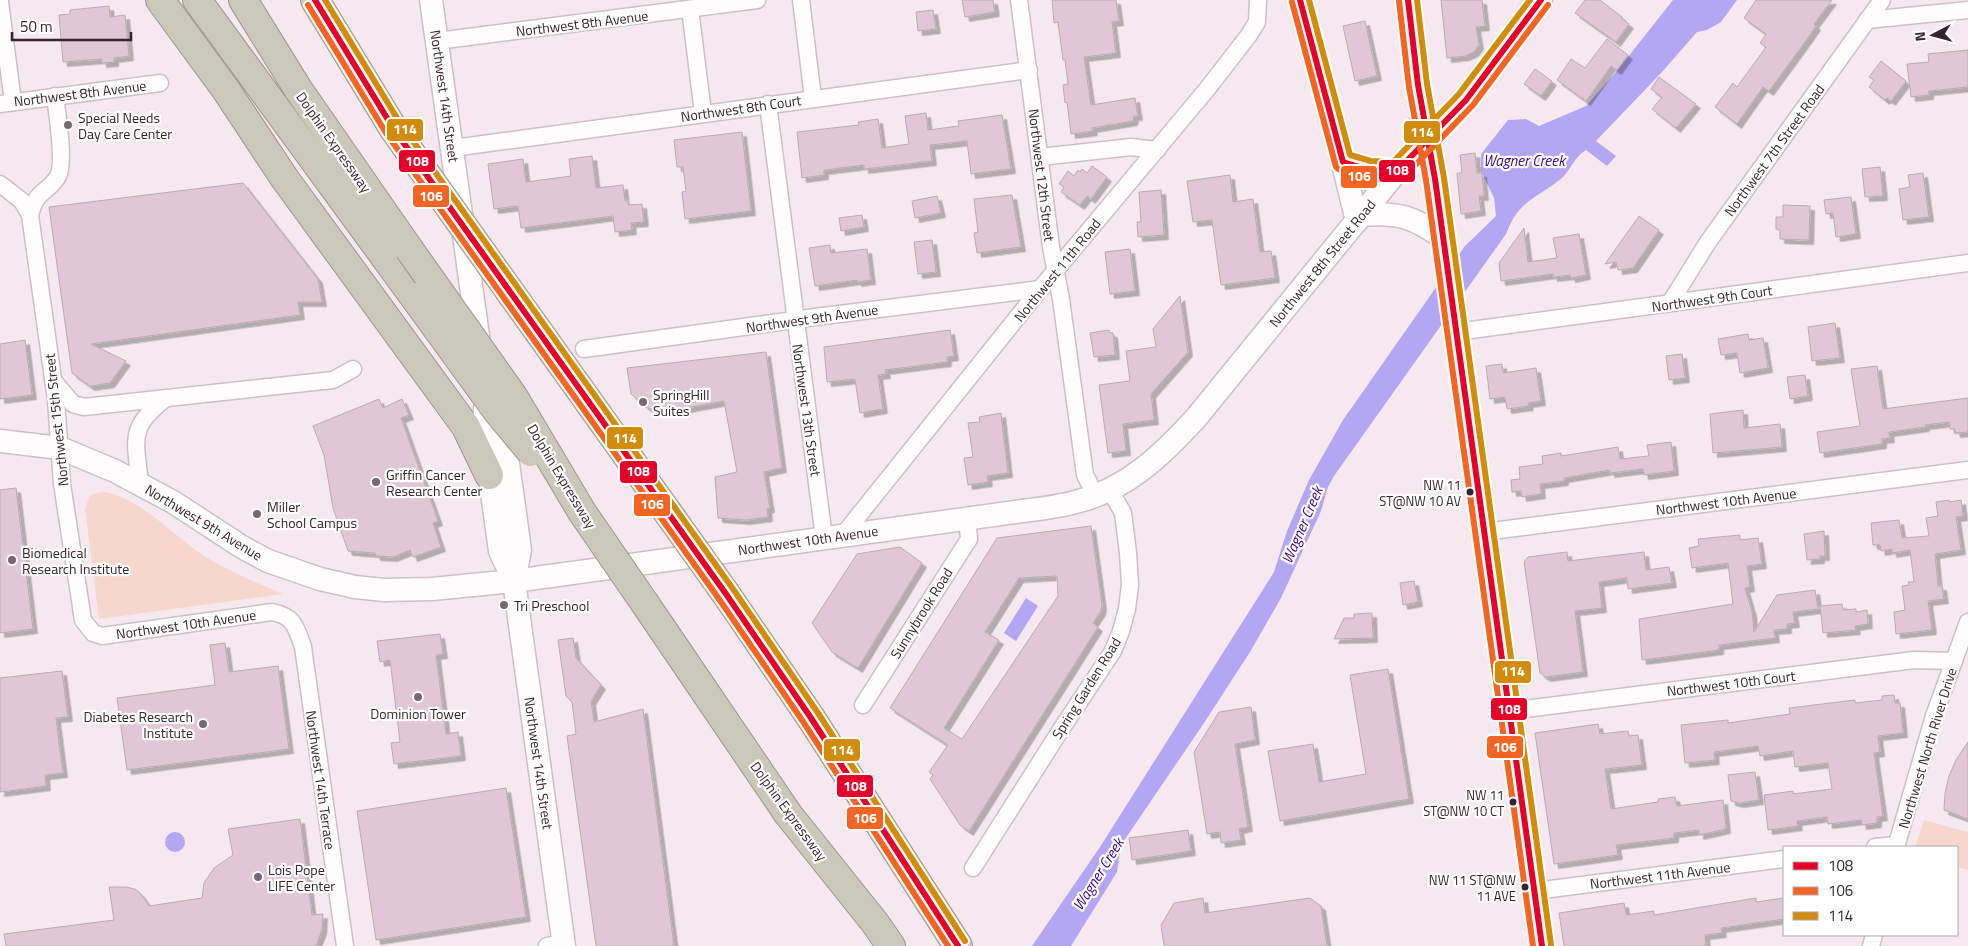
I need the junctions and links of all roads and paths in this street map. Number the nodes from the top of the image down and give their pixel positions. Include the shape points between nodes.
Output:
1 (160, 0) edge
2 (197, 0) edge
3 (222, 0) edge
4 (243, 0) edge
5 (315, 0) edge
6 (431, 0) edge
7 (755, 0) edge
8 (800, 0) edge
9 (1020, 0) edge
10 (1258, 0) edge
11 (1300, 0) edge
12 (1408, 0) edge
13 (1542, 0) edge
14 (1882, 0) edge
15 (0, 2) edge
16 (690, 9) junction
17 (1968, 10) edge
18 (1867, 20) junction
19 (437, 41) junction
20 (1029, 70) junction
21 (160, 83) dead end
22 (298, 89) junction
23 (55, 96) junction
24 (813, 98) junction
25 (7, 103) edge
26 (768, 104) junction
27 (703, 113) junction
28 (1428, 140) junction
29 (453, 148) junction
30 (1157, 150) junction
31 (1040, 157) junction
32 (1343, 162) junction
33 (1397, 171) junction
34 (0, 184) edge
35 (30, 215) junction
36 (1359, 218) junction
37 (1444, 239) junction
38 (1968, 263) edge
39 (1056, 270) junction
40 (1040, 289) junction
41 (1670, 303) junction
42 (795, 320) junction
43 (1455, 324) junction
44 (584, 349) dead end
45 (353, 370) dead end
46 (53, 379) junction
47 (164, 399) junction
48 (486, 400) junction
49 (0, 441) edge
50 (60, 448) junction
51 (1968, 470) edge
52 (490, 475) junction
53 (140, 484) junction
54 (1103, 493) junction
55 (582, 512) junction
56 (968, 518) junction
57 (1484, 532) junction
58 (834, 536) junction
59 (514, 581) junction
60 (384, 590) joint
61 (289, 617) joint
62 (1968, 622) edge
63 (86, 625) joint
64 (1954, 661) junction
65 (863, 706) dead end
66 (1509, 711) junction
67 (788, 814) junction
68 (1896, 846) edge
69 (1783, 859) edge
70 (973, 868) dead end
71 (1535, 891) junction
72 (558, 945) edge
73 (345, 946) edge
74 (869, 946) edge
75 (891, 946) edge
76 (958, 946) edge
77 (1542, 946) edge

1 - 52 highway via 226,90 285,179 463,422
2 - 55 highway, bridge via 497,411
3 - 22 highway via 272,70
4 - 22 highway, Dolphin Expressway
5 - 76 highway, bridge via 393,128 726,594 811,718
6 - 19 street, Northwest 14th Street
7 - 16 street, Northwest 8th Avenue
8 - 24 street
9 - 20 street, Northwest 12th Street
10 - 30 street, Northwest 11th Road via 1257,22 1249,34
11 - 32 street
12 - 28 street
13 - 28 street, Northwest 8th Street Road via 1466,100
14 - 18 street, Northwest 7th Street Road
15 - 25 street
16 - 19 street, Northwest 8th Avenue
16 - 27 street
17 - 18 street
18 - 41 street, Northwest 7th Street Road via 1708,242
19 - 29 street, Northwest 14th Street
20 - 24 street, Northwest 8th Court
20 - 31 street, Northwest 12th Street
21 - 23 street, Northwest 8th Avenue
22 - 55 highway, Dolphin Expressway, bridge via 513,396
23 - 25 street, Northwest 8th Avenue
23 - 35 street via 60,174 34,201
24 - 26 street, Northwest 8th Court
26 - 27 street, Northwest 8th Court
26 - 42 street, Northwest 13th Street
27 - 29 street, Northwest 8th Court
28 - 33 street, Northwest 8th Street Road
28 - 37 street
29 - 48 street, Northwest 14th Street
30 - 31 street via 1131,147
30 - 39 street, Northwest 11th Road
31 - 39 street, Northwest 12th Street
32 - 33 street via 1367,171
32 - 36 street
33 - 36 street, Northwest 8th Street Road
34 - 35 street, Northwest 15th Street via 22,201
35 - 46 street, Northwest 15th Street
36 - 37 street via 1386,214 1403,216
36 - 54 street, Northwest 8th Street Road via 1179,437 1148,466
37 - 43 street
38 - 41 street, Northwest 9th Court
39 - 40 street, Northwest 11th Road
39 - 54 street, Northwest 12th Street via 1084,475
40 - 42 street, Northwest 9th Avenue
40 - 58 street, Northwest 11th Road
41 - 43 street, Northwest 9th Court
42 - 44 street, Northwest 9th Avenue
42 - 58 street, Northwest 13th Street
43 - 57 street
45 - 47 street via 333,380
46 - 47 street via 73,404 84,407
46 - 50 street, Northwest 15th Street
47 - 53 street, Northwest 9th Avenue via 144,417 137,430
48 - 52 street, Northwest 14th Street via 483,428
48 - 59 street, Northwest 14th Street via 504,427 520,550
49 - 50 street, Northwest 9th Avenue
50 - 53 street, Northwest 9th Avenue via 116,470
50 - 63 street, Northwest 15th Street via 79,604
51 - 57 street, Northwest 10th Avenue
52 - 59 street, Northwest 14th Street via 500,552
53 - 60 street, Northwest 9th Avenue via 268,561 320,579
54 - 56 street, Northwest 10th Avenue via 1055,506
54 - 70 street, Spring Garden Road via 1121,506 1123,513 1130,585 1121,631 1113,651
55 - 67 highway, Dolphin Expressway, bridge
56 - 58 street, Northwest 10th Avenue
56 - 65 street, Sunnybrook Road via 969,538
57 - 66 street
58 - 59 street, Northwest 10th Avenue
59 - 60 street, Northwest 10th Avenue
59 - 72 street, Northwest 14th Street
61 - 63 street, Northwest 10th Avenue via 272,612 102,636
61 - 73 street, Northwest 14th Terrace via 303,647
62 - 64 street, Northwest North River Drive
64 - 66 street, Northwest 10th Court via 1914,660
64 - 68 street, Northwest North River Drive via 1934,716
66 - 71 street
67 - 74 highway
67 - 75 highway, Dolphin Expressway
69 - 71 street, Northwest 11th Avenue
71 - 77 street

